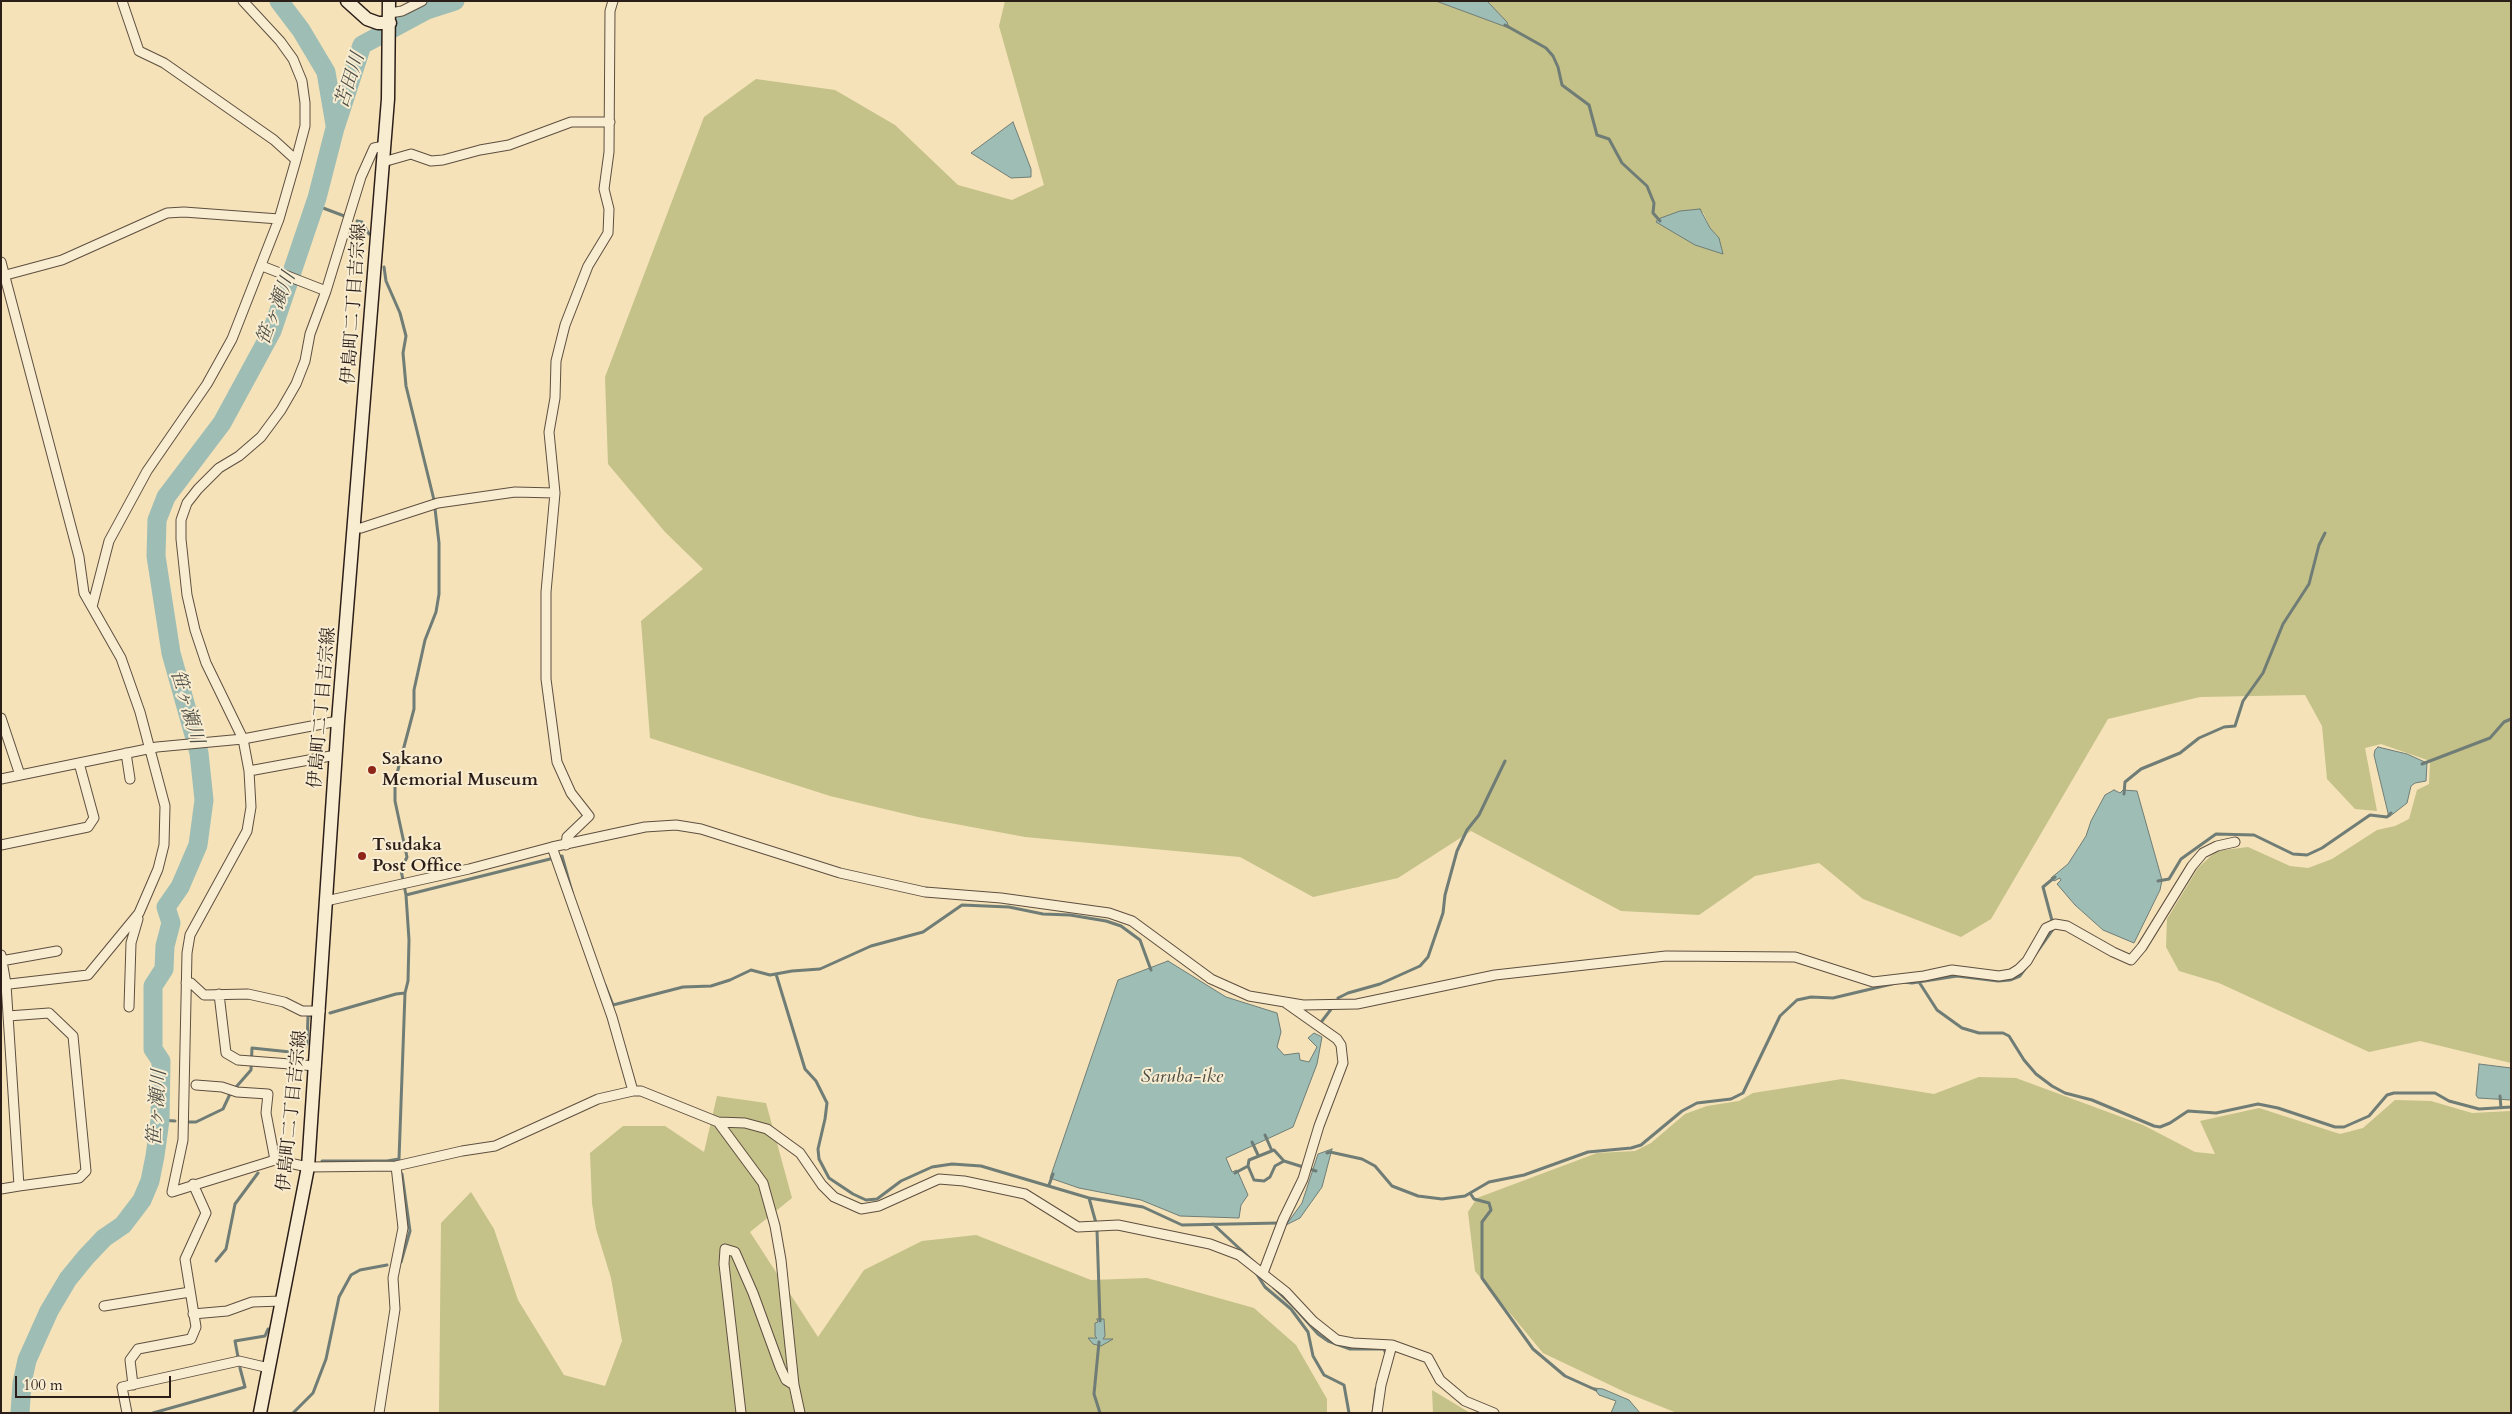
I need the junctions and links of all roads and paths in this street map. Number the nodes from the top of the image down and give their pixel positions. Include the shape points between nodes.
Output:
1 (122, 1) edge
2 (243, 1) edge
3 (347, 1) edge
4 (422, 1) edge
5 (613, 1) edge
6 (390, 12) edge
7 (610, 122) junction
8 (384, 146) junction
9 (296, 160) junction
10 (383, 162) junction
11 (280, 219) junction
12 (1, 262) edge
13 (265, 267) junction
14 (6, 275) junction
15 (326, 291) junction
16 (555, 493) junction
17 (355, 528) junction
18 (92, 607) junction
19 (1, 718) edge
20 (338, 721) junction
21 (244, 739) junction
22 (153, 748) junction
23 (126, 754) junction
24 (336, 755) junction
25 (79, 763) junction
26 (249, 771) junction
27 (20, 775) junction
28 (130, 779) dead end
29 (1, 780) edge
30 (2235, 842) dead end
31 (1, 845) edge
32 (566, 845) junction
33 (554, 854) junction
34 (326, 901) junction
35 (139, 914) junction
36 (57, 951) dead end
37 (2, 959) edge
38 (186, 982) junction
39 (4, 984) edge
40 (219, 994) junction
41 (1286, 1003) junction
42 (129, 1008) dead end
43 (320, 1011) junction
44 (8, 1016) junction
45 (316, 1066) junction
46 (196, 1085) dead end
47 (633, 1090) junction
48 (718, 1122) junction
49 (276, 1160) junction
50 (396, 1166) junction
51 (308, 1167) junction
52 (193, 1184) junction
53 (19, 1186) junction
54 (1, 1189) edge
55 (1258, 1269) junction
56 (190, 1292) junction
57 (282, 1301) junction
58 (104, 1306) dead end
59 (193, 1314) junction
60 (1392, 1345) junction
61 (269, 1368) junction
62 (133, 1385) junction
63 (794, 1385) junction
64 (128, 1413) edge
65 (260, 1413) edge
66 (379, 1413) edge
67 (741, 1413) edge
68 (800, 1413) edge
69 (1377, 1413) edge
70 (1494, 1413) edge

1 - 9 street via 139,51 164,63 274,140
2 - 9 street via 294,59 302,81 306,102 305,126
3 - 6 street via 367,19
4 - 6 street via 397,13
5 - 7 street via 610,11
6 - 8 street, 伊島町二丁目吉宗線
7 - 10 street via 571,122 509,145 443,160 431,161 411,154
7 - 16 street via 604,189 609,209 608,233 588,266 565,324 556,361 555,398 549,432
8 - 10 street, 伊島町二丁目吉宗線
8 - 15 street via 374,148 361,177
9 - 11 street
10 - 17 street, 伊島町二丁目吉宗線
11 - 13 street
11 - 14 street via 167,213 62,260
12 - 14 street
13 - 15 street
13 - 18 street via 207,384 147,471 109,541
14 - 18 street via 21,343 79,557 84,593
15 - 21 street via 310,334 305,361 281,410 261,437 198,488 187,503 181,520 187,596 195,630 206,663
16 - 17 street via 516,492 436,504
16 - 32 street via 546,592 546,679 557,762 571,793 589,816 567,837
17 - 20 street, 伊島町二丁目吉宗線
18 - 22 street via 121,658
19 - 27 street
20 - 21 street
20 - 24 street, 伊島町二丁目吉宗線
21 - 22 street
21 - 26 street
22 - 23 street
22 - 35 street via 165,806 164,845 158,869
23 - 25 street
23 - 28 street
24 - 26 street
24 - 34 street, 伊島町二丁目吉宗線
25 - 27 street
25 - 31 street via 94,818 88,827
26 - 38 street via 251,807 247,831 190,935
27 - 29 street
30 - 41 street via 2217,846 2192,866 2131,960 2067,926 2052,925 2027,961 2010,974 1999,976 1952,970 1872,982 1795,957 1666,956 1495,975 1357,1004
32 - 33 street
32 - 41 street via 645,827 682,825 774,850 840,873 925,892 1036,902 1109,913 1132,922 1227,987 1249,996
33 - 34 street
33 - 47 street via 612,1017
34 - 43 street, 伊島町二丁目吉宗線
35 - 39 street via 88,976
35 - 42 street via 131,943
36 - 37 street
37 - 39 street
38 - 40 street via 191,982 204,995
38 - 52 street via 183,1140 172,1192
39 - 44 street
40 - 43 street via 263,996 302,1011
40 - 45 street via 226,1053 238,1060 251,1062
41 - 55 street via 1337,1039 1343,1055 1307,1168
43 - 45 street, 伊島町二丁目吉宗線
44 - 53 street
44 - 53 street via 49,1013 73,1036 86,1171 79,1178
45 - 51 street, 伊島町二丁目吉宗線
46 - 49 street via 268,1094 266,1113
47 - 48 street
47 - 50 street via 598,1099 495,1146 462,1150
48 - 55 street via 746,1123 767,1129 800,1153 834,1197 861,1209 879,1206 939,1179 964,1181 1025,1194 1078,1227 1118,1226 1210,1244 1239,1255
48 - 63 street via 764,1183 781,1260
49 - 51 street
49 - 52 street
50 - 51 street
50 - 66 street via 403,1228 393,1278 395,1308
51 - 57 street, 伊島町二丁目吉宗線
52 - 56 street via 206,1213 185,1258
53 - 54 street
55 - 60 street via 1337,1340 1353,1344
56 - 58 street
56 - 59 street
57 - 59 street via 252,1302 227,1311
57 - 61 street, 伊島町二丁目吉宗線
59 - 62 street via 196,1327 191,1339 138,1349 130,1360
60 - 69 street
60 - 70 street via 1428,1358 1440,1380 1464,1401
61 - 62 street via 239,1361
61 - 65 street, 伊島町二丁目吉宗線
62 - 64 street via 122,1387
63 - 67 street via 786,1380 780,1367 736,1252 725,1249
63 - 68 street

